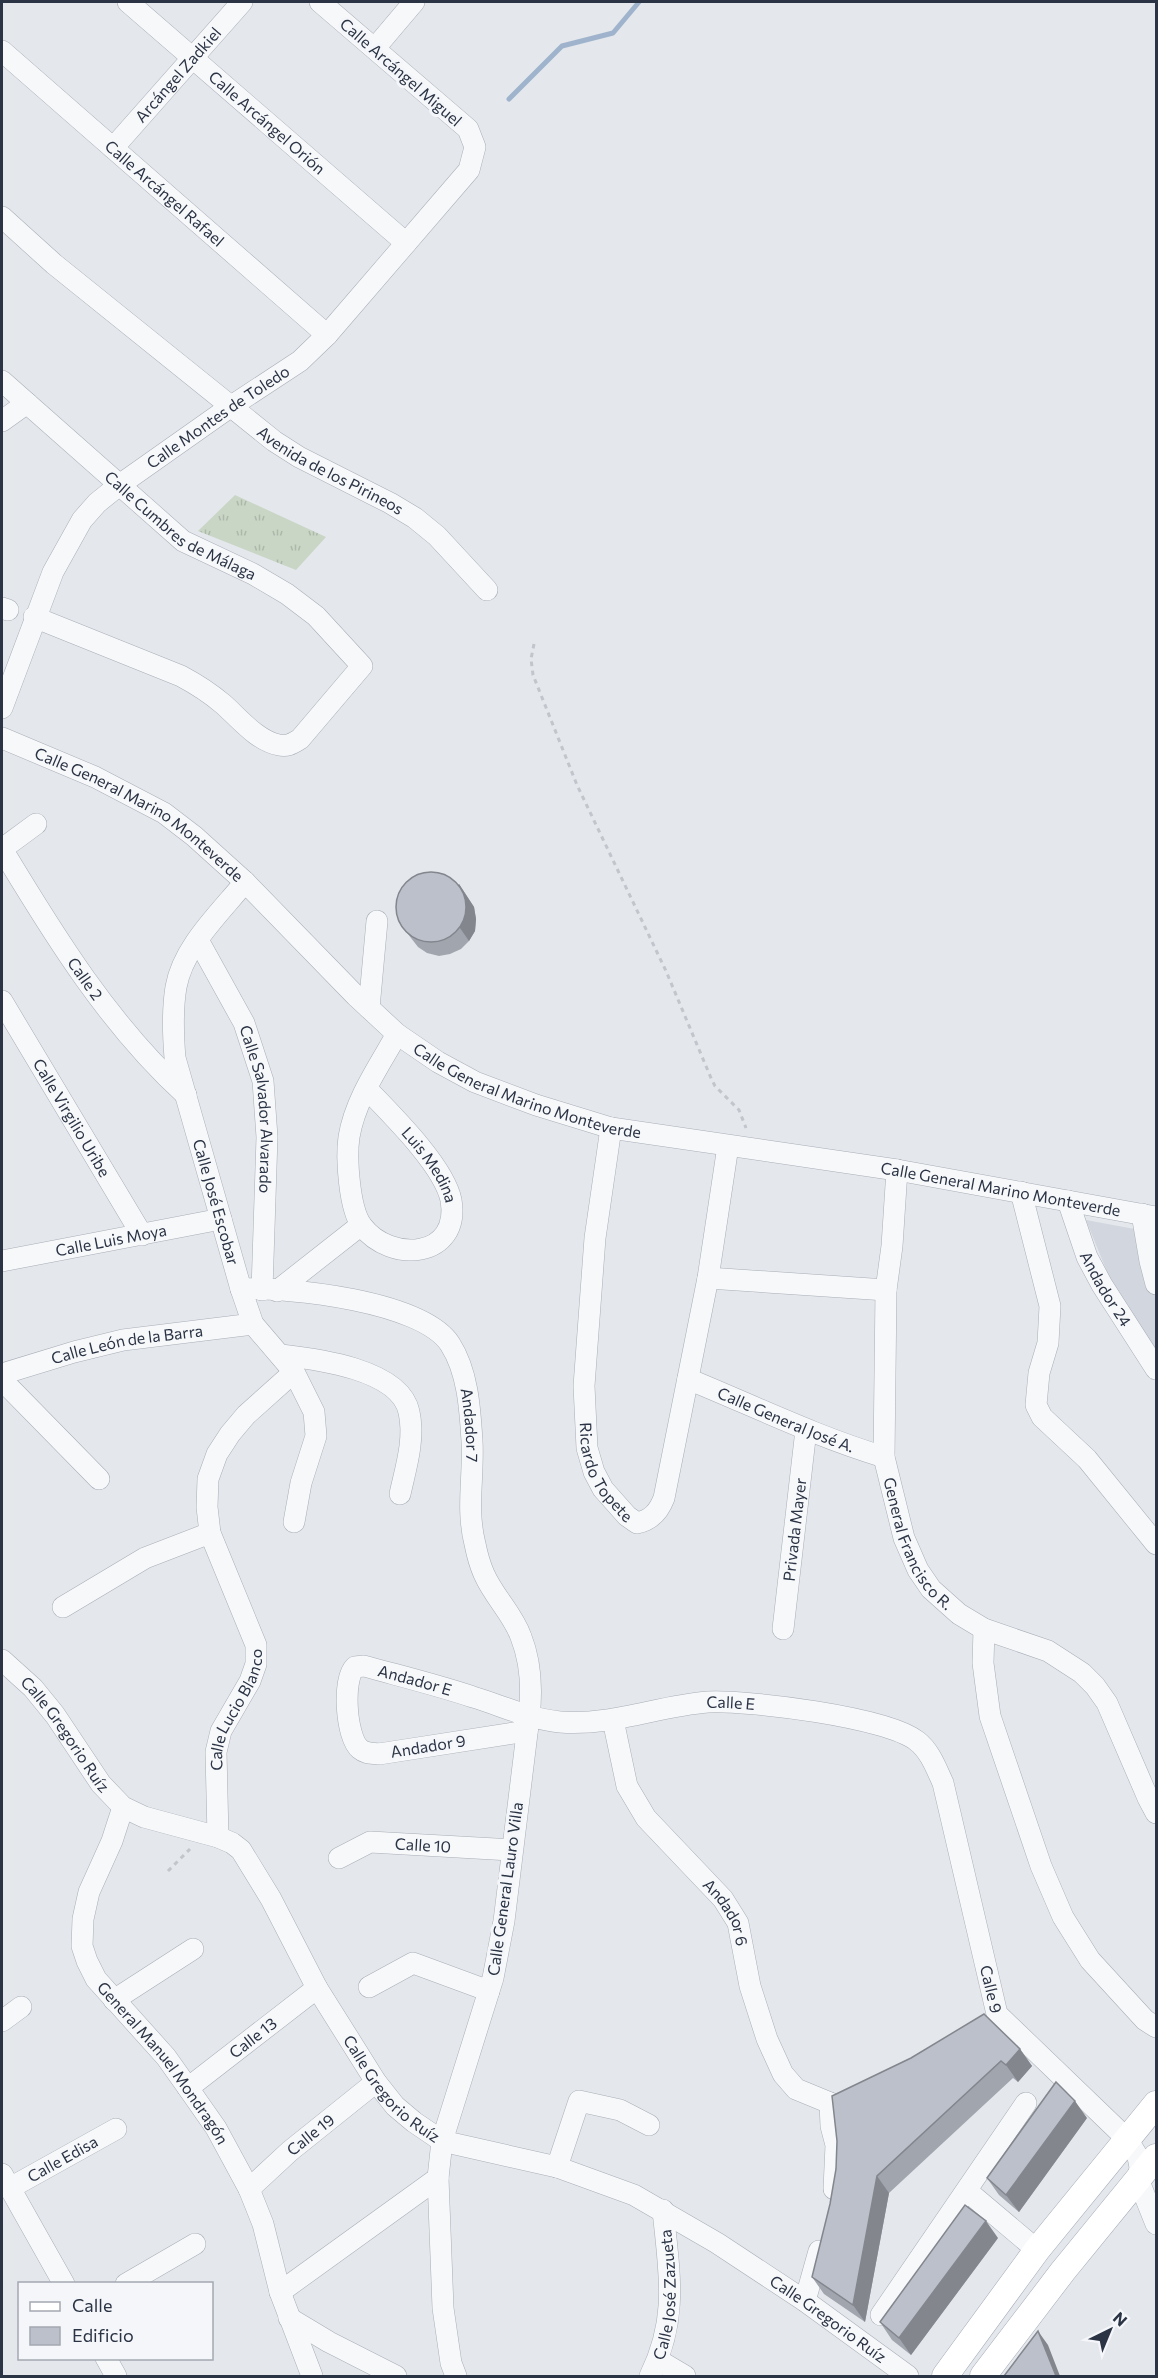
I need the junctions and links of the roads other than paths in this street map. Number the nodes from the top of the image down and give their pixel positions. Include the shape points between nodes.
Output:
1 (128, 2) edge
2 (242, 2) edge
3 (320, 2) edge
4 (414, 2) edge
5 (375, 48) junction
6 (2, 51) edge
7 (193, 58) junction
8 (475, 147) joint
9 (113, 148) junction
10 (2, 217) edge
11 (406, 243) junction
12 (327, 335) junction
13 (2, 381) edge
14 (27, 403) junction
15 (230, 407) junction
16 (2, 421) edge
17 (118, 486) junction
18 (488, 590) dead end
19 (34, 617) junction
20 (2, 708) edge
21 (2, 738) edge
22 (36, 824) dead end
23 (2, 849) edge
24 (245, 882) junction
25 (377, 921) dead end
26 (198, 940) junction
27 (369, 1008) junction
28 (4, 1012) edge
29 (397, 1034) junction
30 (367, 1089) junction
31 (186, 1096) junction
32 (611, 1128) junction
33 (736, 1147) junction
34 (897, 1170) junction
35 (1021, 1192) junction
36 (1068, 1201) junction
37 (1149, 1215) edge
38 (221, 1219) junction
39 (361, 1225) junction
40 (142, 1235) junction
41 (2, 1261) edge
42 (708, 1278) junction
43 (1156, 1284) edge
44 (241, 1289) junction
45 (886, 1290) junction
46 (270, 1291) junction
47 (253, 1324) junction
48 (281, 1355) junction
49 (1156, 1369) edge
50 (294, 1372) junction
51 (2, 1374) edge
52 (688, 1379) junction
53 (2, 1380) edge
54 (806, 1430) junction
55 (884, 1457) junction
56 (99, 1479) dead end
57 (400, 1494) dead end
58 (294, 1522) dead end
59 (210, 1533) junction
60 (1156, 1544) edge
61 (63, 1607) dead end
62 (783, 1629) dead end
63 (984, 1629) junction
64 (2, 1660) edge
65 (613, 1720) junction
66 (348, 1723) joint
67 (528, 1724) junction
68 (926, 1750) joint
69 (123, 1807) junction
70 (1156, 1813) edge
71 (212, 1835) junction
72 (512, 1850) junction
73 (339, 1858) dead end
74 (194, 1949) dead end
75 (317, 1988) junction
76 (369, 1988) dead end
77 (489, 1990) junction
78 (114, 2000) junction
79 (21, 2007) dead end
80 (2, 2021) edge
81 (1156, 2027) edge
82 (376, 2082) junction
83 (188, 2088) junction
84 (852, 2095) edge
85 (830, 2103) junction
86 (1026, 2103) dead end
87 (1156, 2104) edge
88 (649, 2125) dead end
89 (116, 2129) dead end
90 (1127, 2139) junction
91 (442, 2140) junction
92 (1156, 2157) edge
93 (556, 2167) junction
94 (438, 2178) junction
95 (1138, 2179) junction
96 (6, 2181) edge
97 (249, 2188) junction
98 (967, 2191) junction
99 (832, 2206) edge
100 (663, 2210) junction
101 (1156, 2224) edge
102 (826, 2228) edge
103 (195, 2244) dead end
104 (1037, 2250) junction
105 (62, 2282) edge
106 (128, 2282) edge
107 (280, 2292) junction
108 (804, 2301) junction
109 (881, 2315) dead end
110 (289, 2318) junction
111 (107, 2360) edge
112 (654, 2368) edge
113 (116, 2376) edge
114 (312, 2376) edge
115 (396, 2376) edge
116 (456, 2376) edge
117 (686, 2376) edge
118 (908, 2376) edge
119 (945, 2376) edge
120 (983, 2376) edge

1 - 7 street, Calle Arcángel Orión
2 - 7 street, Arcángel Zadkiel
3 - 5 street, Calle Arcángel Miguel
4 - 5 street
5 - 8 street, Calle Arcángel Miguel via 468,129
6 - 9 street, Calle Arcángel Rafael
7 - 9 street, Arcángel Zadkiel
7 - 11 street, Calle Arcángel Orión
8 - 11 street, Calle Montes de Toledo via 469,170
9 - 12 street, Calle Arcángel Rafael
10 - 15 street, Avenida de los Pirineos
11 - 12 street, Calle Montes de Toledo
12 - 15 street, Calle Montes de Toledo via 300,361
13 - 14 street, Calle Cumbres de Málaga
14 - 16 street
14 - 17 street, Calle Cumbres de Málaga
15 - 17 street, Calle Montes de Toledo
15 - 18 street, Avenida de los Pirineos via 299,457 415,518
17 - 19 street, Calle Montes de Toledo via 82,520
17 - 19 street, Calle Cumbres de Málaga via 183,541 287,594 316,616 362,666 300,739 288,746 277,745 263,739 199,686
19 - 20 street, Calle Montes de Toledo
21 - 24 street, Calle General Marino Monteverde via 95,777 164,813
22 - 23 street
23 - 31 street, Calle 2 via 110,1014
24 - 26 street, Calle José Escobar
24 - 27 street, Calle General Marino Monteverde
25 - 27 street
26 - 31 street, Calle José Escobar via 176,986 173,1024 175,1058
26 - 46 street, Calle Salvador Alvarado via 244,1023 263,1081
27 - 29 street, Calle General Marino Monteverde
28 - 40 street, Calle Virgilio Uribe
29 - 30 street
29 - 32 street, Calle General Marino Monteverde via 475,1082
30 - 39 street via 356,1112 347,1165
30 - 39 street, Luis Medina via 432,1163 451,1199 452,1212 450,1226 441,1238 431,1247 413,1251 398,1250 381,1242
31 - 38 street, Calle José Escobar
32 - 33 street, Calle General Marino Monteverde
32 - 52 street, Ricardo Topete via 594,1249 584,1386 587,1448 603,1488 637,1523 660,1509 664,1498
33 - 34 street, Calle General Marino Monteverde
33 - 42 street, Ricardo Topete
34 - 35 street, Calle General Marino Monteverde
34 - 45 street, General Francisco R.
35 - 36 street, Calle General Marino Monteverde
35 - 60 street via 1050,1306 1048,1343 1039,1372 1036,1405 1042,1417 1087,1459
36 - 37 street, Calle General Marino Monteverde
36 - 49 street, Andador 24 via 1087,1257
37 - 43 street via 1150,1261
38 - 40 street, Calle Luis Moya
38 - 44 street, Calle José Escobar
39 - 46 street
40 - 41 street, Calle Luis Moya
42 - 45 street
42 - 52 street, Ricardo Topete
44 - 46 street, Andador 7
44 - 47 street, Calle José Escobar
45 - 55 street, General Francisco R.
46 - 67 street, Andador 7 via 330,1294 382,1307 429,1325 450,1343 468,1398 472,1535 485,1576 522,1637 532,1688
47 - 48 street, Calle José Escobar
47 - 51 street, Calle León de la Barra via 123,1340
48 - 50 street, Calle José Escobar
48 - 57 street via 330,1361 371,1374 401,1397 411,1428
50 - 58 street, Calle José Escobar via 314,1412 316,1436
50 - 59 street, Calle Lucio Blanco via 246,1415 217,1454 208,1479
52 - 54 street, Calle General José A.
53 - 56 street
54 - 55 street, Calle General José A.
54 - 62 street, Privada Mayer
55 - 63 street, General Francisco R. via 904,1538 918,1570 942,1601
59 - 61 street via 145,1558
59 - 71 street, Calle Lucio Blanco via 256,1645 256,1664 221,1731 216,1752
63 - 70 street, General Francisco R. via 1048,1651 1095,1686 1107,1703
63 - 81 street via 983,1663 990,1716 1041,1866 1077,1942 1145,2020
64 - 69 street, Calle Gregorio Ruíz via 33,1688 101,1784
65 - 67 street, Calle E
65 - 68 street, Calle E via 708,1702 748,1703 880,1725 905,1734
65 - 85 street, Andador 6 via 627,1786 646,1818 723,1899 738,1923 750,1986 783,2074 796,2089
66 - 67 street, Andador 9 via 354,1743 368,1753 379,1754
66 - 67 street, Andador E via 349,1674 359,1665 474,1697
67 - 72 street, Calle General Lauro Villa
68 - 90 street, Calle 9 via 943,1783 989,2020
69 - 71 street, Calle Gregorio Ruíz via 144,1817
69 - 78 street, General Manuel Mondragón via 89,1892 82,1946 96,1979
71 - 75 street, Calle Gregorio Ruíz via 232,1843 249,1861
72 - 73 street, Calle 10 via 370,1842
72 - 77 street, Calle General Lauro Villa via 504,1921
74 - 78 street
75 - 82 street, Calle Gregorio Ruíz
75 - 83 street, Calle 13
76 - 77 street via 413,1964
77 - 91 street, Calle General Lauro Villa
78 - 83 street, General Manuel Mondragón via 166,2057
79 - 80 street
82 - 91 street, Calle Gregorio Ruíz via 401,2112
82 - 97 street, Calle 19
83 - 97 street, General Manuel Mondragón via 216,2128
84 - 85 street
85 - 99 street via 836,2153
86 - 98 street
87 - 90 main road
88 - 93 street via 620,2110 579,2101
89 - 96 street, Calle Edisa
90 - 95 street, Calle 9 via 1138,2157
90 - 104 main road
91 - 93 street, Calle Gregorio Ruíz
91 - 94 street, Calle General Lauro Villa
92 - 95 main road
93 - 100 street, Calle Gregorio Ruíz via 634,2195
94 - 107 street
94 - 116 street, Calle General Lauro Villa via 443,2307
95 - 101 street, Calle 9
95 - 120 main road
96 - 105 street
97 - 107 street, General Manuel Mondragón
98 - 104 street
98 - 109 street
100 - 108 street, Calle Gregorio Ruíz
100 - 112 street, Calle José Zazueta via 672,2296 667,2335
102 - 108 street
103 - 106 street
104 - 119 main road
107 - 110 street, General Manuel Mondragón
108 - 118 street, Calle Gregorio Ruíz
110 - 114 street, General Manuel Mondragón
110 - 115 street
111 - 113 street
112 - 117 street

